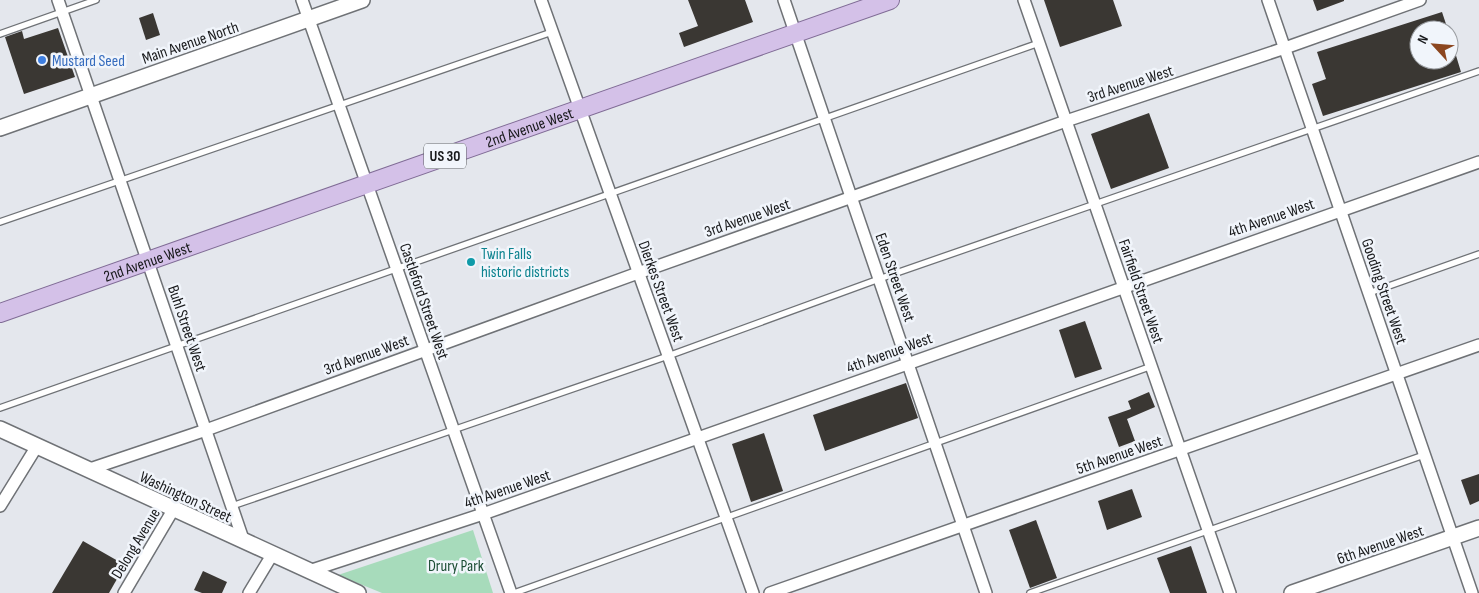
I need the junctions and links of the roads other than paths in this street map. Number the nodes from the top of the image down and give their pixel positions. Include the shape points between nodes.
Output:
1 (58, 0) edge
2 (96, 0) edge
3 (302, 0) edge
4 (362, 0) edge
5 (541, 0) edge
6 (784, 0) edge
7 (890, 0) edge
8 (1024, 0) edge
9 (1268, 0) edge
10 (1420, 0) edge
11 (62, 12) junction
12 (308, 19) junction
13 (552, 32) junction
14 (795, 32) junction
15 (0, 34) edge
16 (1039, 43) junction
17 (1284, 48) junction
18 (1479, 70) edge
19 (92, 96) junction
20 (339, 105) junction
21 (579, 108) junction
22 (825, 119) junction
23 (1066, 121) junction
24 (0, 128) edge
25 (1312, 128) junction
26 (1479, 162) edge
27 (121, 181) junction
28 (366, 182) junction
29 (610, 194) junction
30 (852, 198) junction
31 (1095, 204) junction
32 (1340, 210) junction
33 (0, 222) edge
34 (1479, 254) edge
35 (148, 260) junction
36 (397, 269) junction
37 (638, 273) junction
38 (879, 280) junction
39 (1124, 286) junction
40 (1369, 294) junction
41 (0, 313) edge
42 (1479, 345) edge
43 (178, 346) junction
44 (425, 350) junction
45 (668, 356) junction
46 (908, 362) junction
47 (1152, 366) junction
48 (1396, 374) junction
49 (0, 408) edge
50 (453, 428) junction
51 (0, 429) edge
52 (206, 430) junction
53 (697, 438) junction
54 (935, 443) junction
55 (37, 446) junction
56 (1180, 449) junction
57 (1424, 455) junction
58 (88, 470) junction
59 (0, 506) edge
60 (232, 506) junction
61 (173, 510) junction
62 (483, 514) junction
63 (726, 518) junction
64 (963, 525) junction
65 (1479, 528) edge
66 (1209, 530) junction
67 (1453, 537) junction
68 (244, 542) junction
69 (272, 555) junction
70 (308, 571) junction
71 (124, 593) edge
72 (250, 593) edge
73 (358, 593) edge
74 (512, 593) edge
75 (752, 593) edge
76 (770, 593) edge
77 (986, 593) edge
78 (1030, 593) edge
79 (1230, 593) edge
80 (1292, 593) edge
81 (1472, 593) edge

1 - 11 street, Buhl Street West
2 - 11 lane
3 - 12 street, Castleford Street West
4 - 12 main road, Main Avenue North
5 - 13 street, Dierkes Street West
6 - 14 street, Eden Street West
7 - 14 main road, 2nd Avenue West / US 30
8 - 16 street, Fairfield Street West
9 - 17 street, Gooding Street West
10 - 17 street, 3rd Avenue West
11 - 15 lane
11 - 19 street, Buhl Street West
12 - 19 main road, Main Avenue North
12 - 20 street, Castleford Street West
13 - 20 lane
13 - 21 street, Dierkes Street West
14 - 21 main road, 2nd Avenue West / US 30
14 - 22 street, Eden Street West
16 - 22 lane
16 - 23 street, Fairfield Street West
17 - 23 street, 3rd Avenue West
17 - 25 street, Gooding Street West
18 - 25 lane
19 - 24 main road, Main Avenue North
19 - 27 street, Buhl Street West
20 - 27 lane
20 - 28 street, Castleford Street West
21 - 28 main road, 2nd Avenue West / US 30
21 - 29 street, Dierkes Street West
22 - 29 lane
22 - 30 street, Eden Street West
23 - 30 street, 3rd Avenue West
23 - 31 street, Fairfield Street West
25 - 31 lane
25 - 32 street, Gooding Street West
26 - 32 street, 4th Avenue West
27 - 33 lane
27 - 35 street, Buhl Street West
28 - 35 main road, 2nd Avenue West / US 30
28 - 36 street, Castleford Street West
29 - 36 lane
29 - 37 street, Dierkes Street West
30 - 37 street, 3rd Avenue West
30 - 38 street, Eden Street West
31 - 38 lane
31 - 39 street, Fairfield Street West
32 - 39 street, 4th Avenue West
32 - 40 street, Gooding Street West
34 - 40 lane
35 - 41 main road, 2nd Avenue West / US 30
35 - 43 street, Buhl Street West
36 - 43 lane
36 - 44 street, Castleford Street West
37 - 44 street, 3rd Avenue West
37 - 45 street, Dierkes Street West
38 - 45 lane
38 - 46 street, Eden Street West
39 - 46 street, 4th Avenue West
39 - 47 street, Fairfield Street West
40 - 48 street, Gooding Street West
42 - 48 street, 5th Avenue West
43 - 49 lane
43 - 52 street, Buhl Street West
44 - 50 street, Castleford Street West
44 - 52 street, 3rd Avenue West
45 - 50 lane
45 - 53 street, Dierkes Street West
46 - 53 street, 4th Avenue West
46 - 54 street, Eden Street West
47 - 54 lane
47 - 56 street, Fairfield Street West
48 - 56 street, 5th Avenue West
48 - 57 street, Gooding Street West
50 - 60 lane
50 - 62 street, Castleford Street West
51 - 55 main road, Washington Street
52 - 58 street, 3rd Avenue West
52 - 60 street, Buhl Street West
53 - 62 street, 4th Avenue West
53 - 63 street, Dierkes Street West
54 - 63 lane
54 - 64 street, Eden Street West
55 - 58 main road, Washington Street
55 - 59 street
56 - 64 street, 5th Avenue West
56 - 66 street, Fairfield Street West
57 - 66 lane
57 - 67 street, Gooding Street West
58 - 61 main road, Washington Street
60 - 68 street, Buhl Street West
61 - 68 main road, Washington Street
61 - 71 street, Delong Avenue
62 - 70 street, 4th Avenue West
62 - 74 street, Castleford Street West
63 - 74 lane
63 - 75 street, Dierkes Street West
64 - 76 street, 5th Avenue West
64 - 77 street, Eden Street West
65 - 67 main road, 6th Avenue West
66 - 78 lane
66 - 79 street, Fairfield Street West
67 - 80 main road, 6th Avenue West
67 - 81 street, Gooding Street West
68 - 69 main road, Washington Street
69 - 70 main road, Washington Street
69 - 72 street
70 - 73 main road, Washington Street

